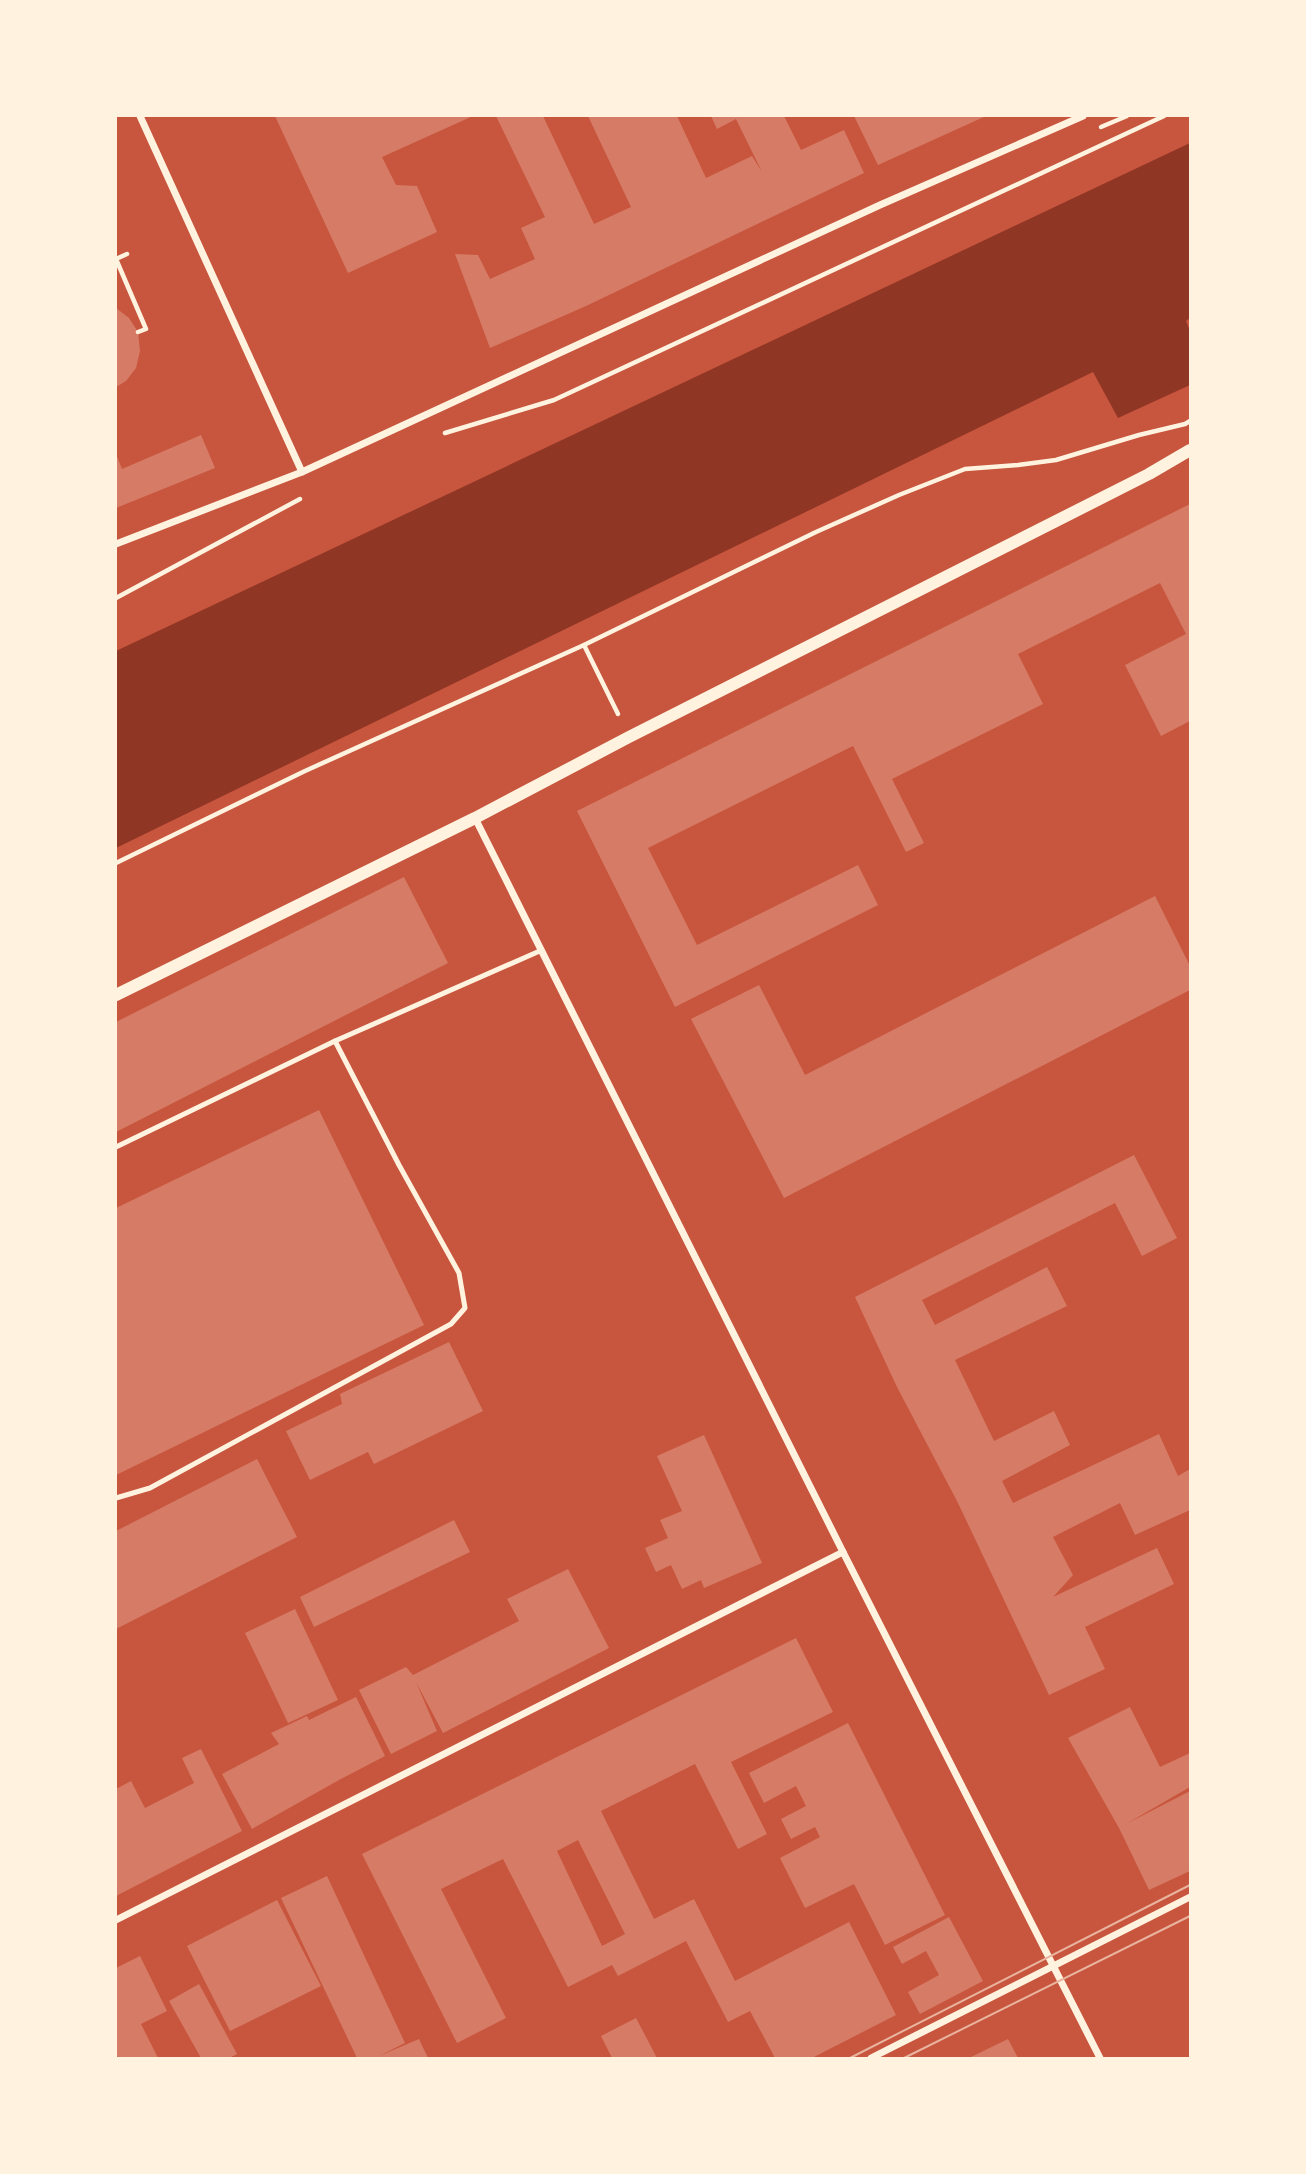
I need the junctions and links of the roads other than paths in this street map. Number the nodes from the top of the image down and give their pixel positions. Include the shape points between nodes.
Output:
1 (140, 116) edge
2 (1083, 116) edge
3 (1191, 450) edge
4 (302, 472) junction
5 (116, 544) edge
6 (475, 818) junction
7 (542, 950) junction
8 (116, 995) edge
9 (335, 1041) junction
10 (116, 1147) edge
11 (116, 1498) edge
12 (843, 1552) junction
13 (1191, 1897) edge
14 (116, 1920) edge
15 (1053, 1966) junction
16 (871, 2059) edge
17 (1100, 2059) edge

1 - 4 street
2 - 4 street
3 - 6 street
4 - 5 street
6 - 7 street
6 - 8 street
7 - 9 lane
7 - 12 street
9 - 10 lane
9 - 11 lane via 459,1273 465,1308 451,1324 379,1364 150,1488
12 - 14 street
12 - 15 street
13 - 15 street
15 - 16 street
15 - 17 street

